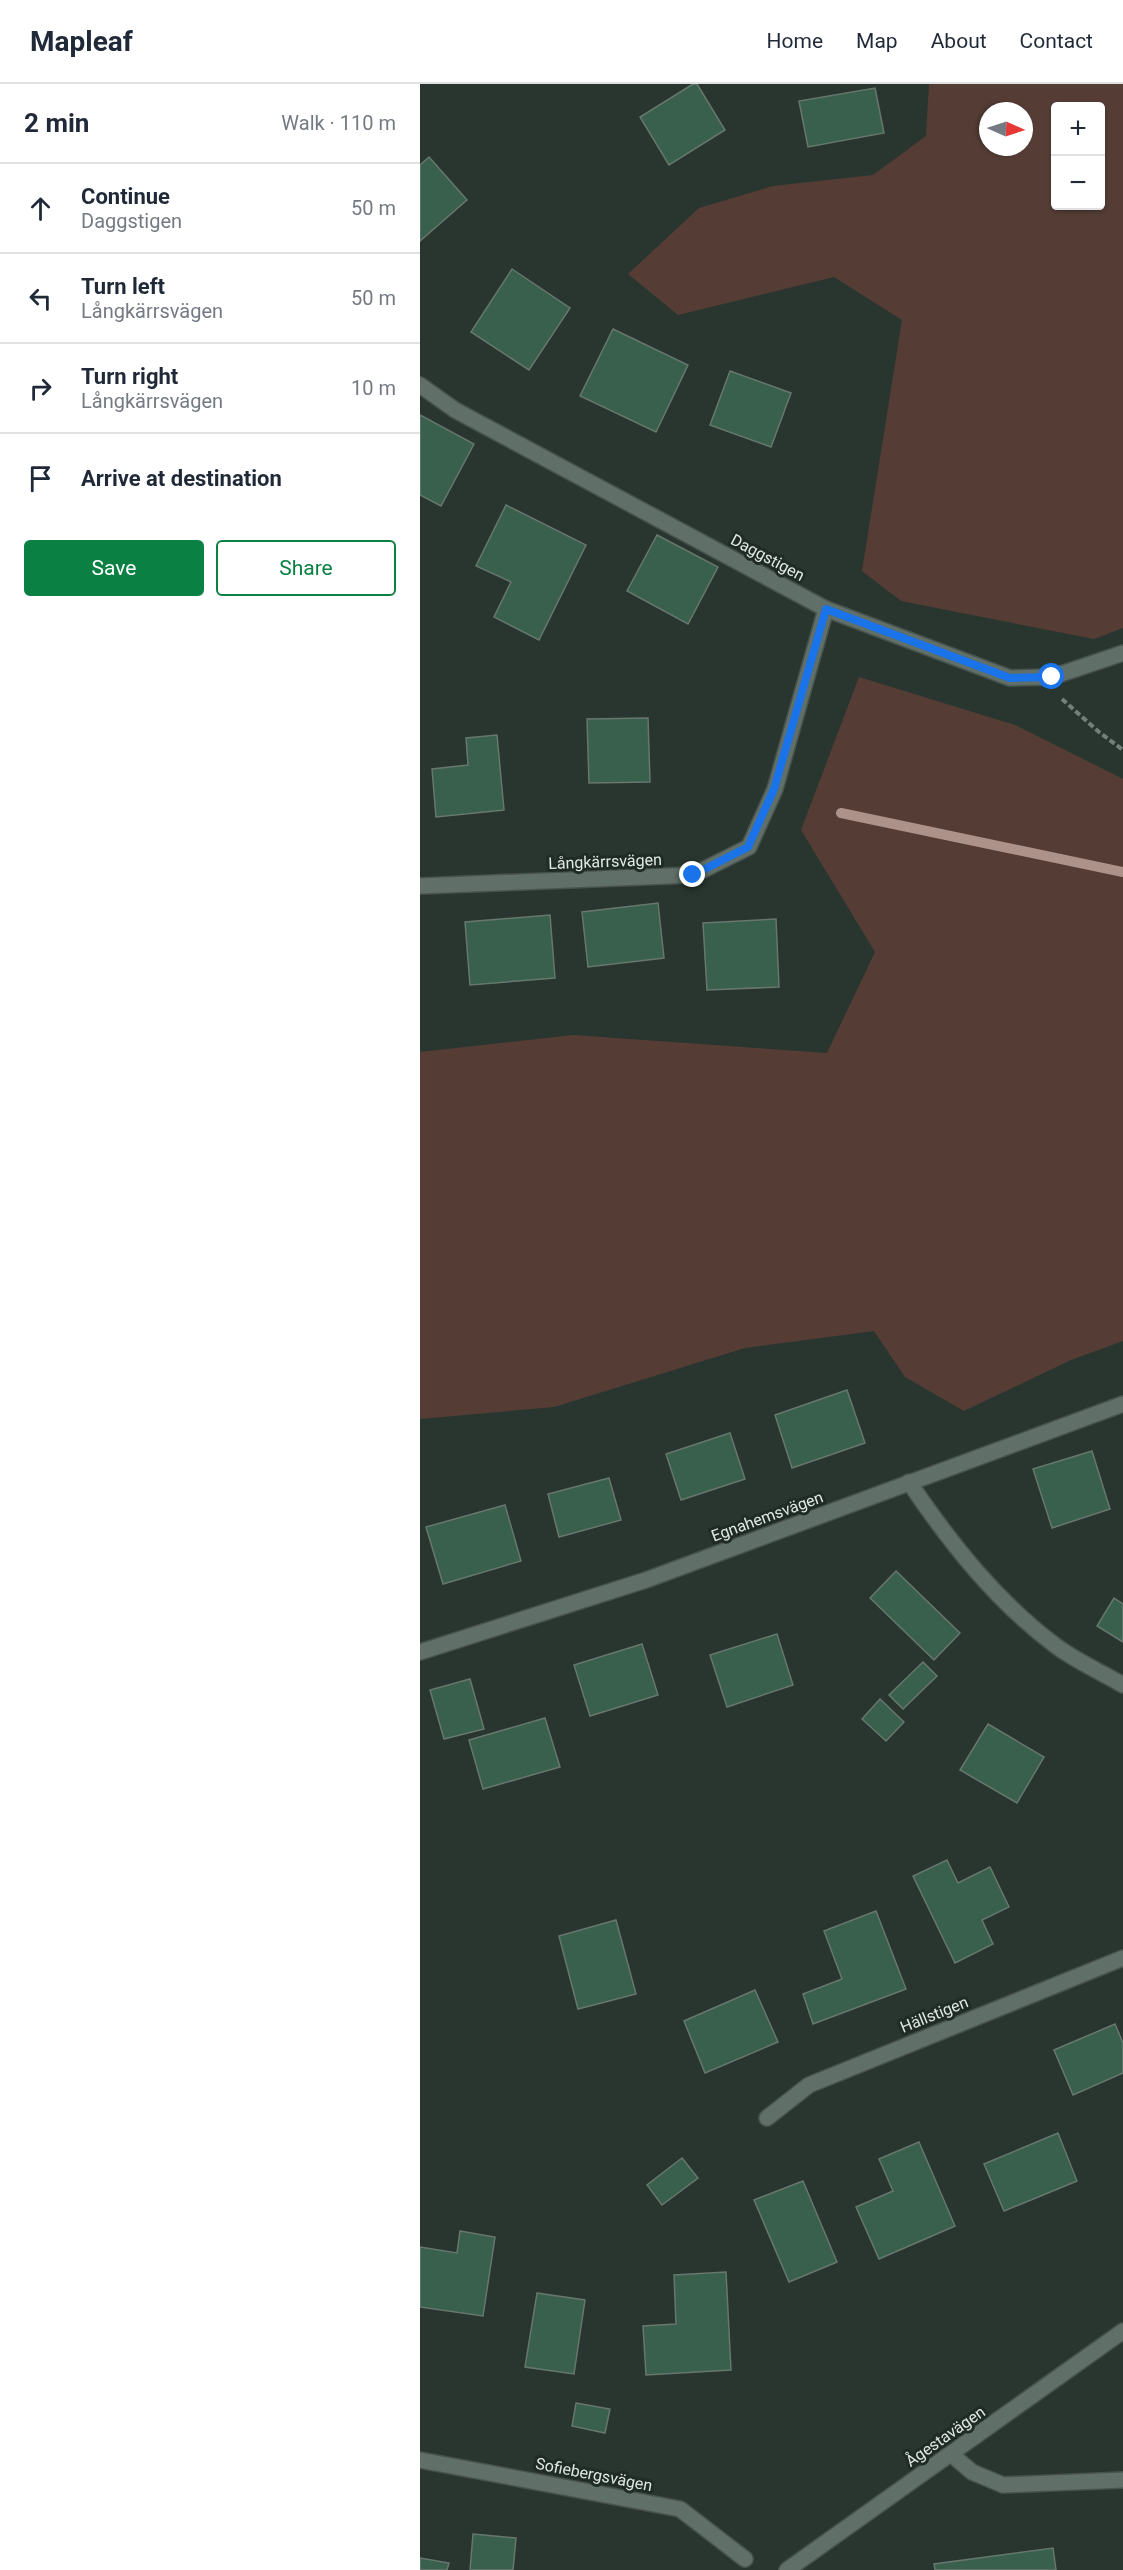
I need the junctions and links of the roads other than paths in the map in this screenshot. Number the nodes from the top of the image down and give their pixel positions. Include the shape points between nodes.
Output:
1 (420, 385) edge
2 (826, 609) junction
3 (1123, 653) edge
4 (420, 886) edge
5 (1123, 1404) edge
6 (909, 1482) junction
7 (420, 1652) edge
8 (1123, 1685) edge
9 (1123, 1958) edge
10 (767, 2118) dead end
11 (1123, 2331) edge
12 (951, 2454) junction
13 (420, 2460) edge
14 (1123, 2480) edge
15 (745, 2559) dead end
16 (786, 2570) edge

1 - 2 street, Daggstigen via 455,410
2 - 3 street, Daggstigen via 1010,678 1052,677
2 - 4 street, Långkärrsvägen via 774,789 748,847 693,875
5 - 6 street, Egnahemsvägen
6 - 7 street, Egnahemsvägen via 646,1580
6 - 8 street via 947,1538 1020,1617 1057,1647
9 - 10 street, Hällstigen via 809,2085
11 - 12 street, Ågestavägen
12 - 14 street via 972,2472 1003,2485
12 - 16 street, Ågestavägen
13 - 15 street, Sofiebergsvägen via 680,2509

